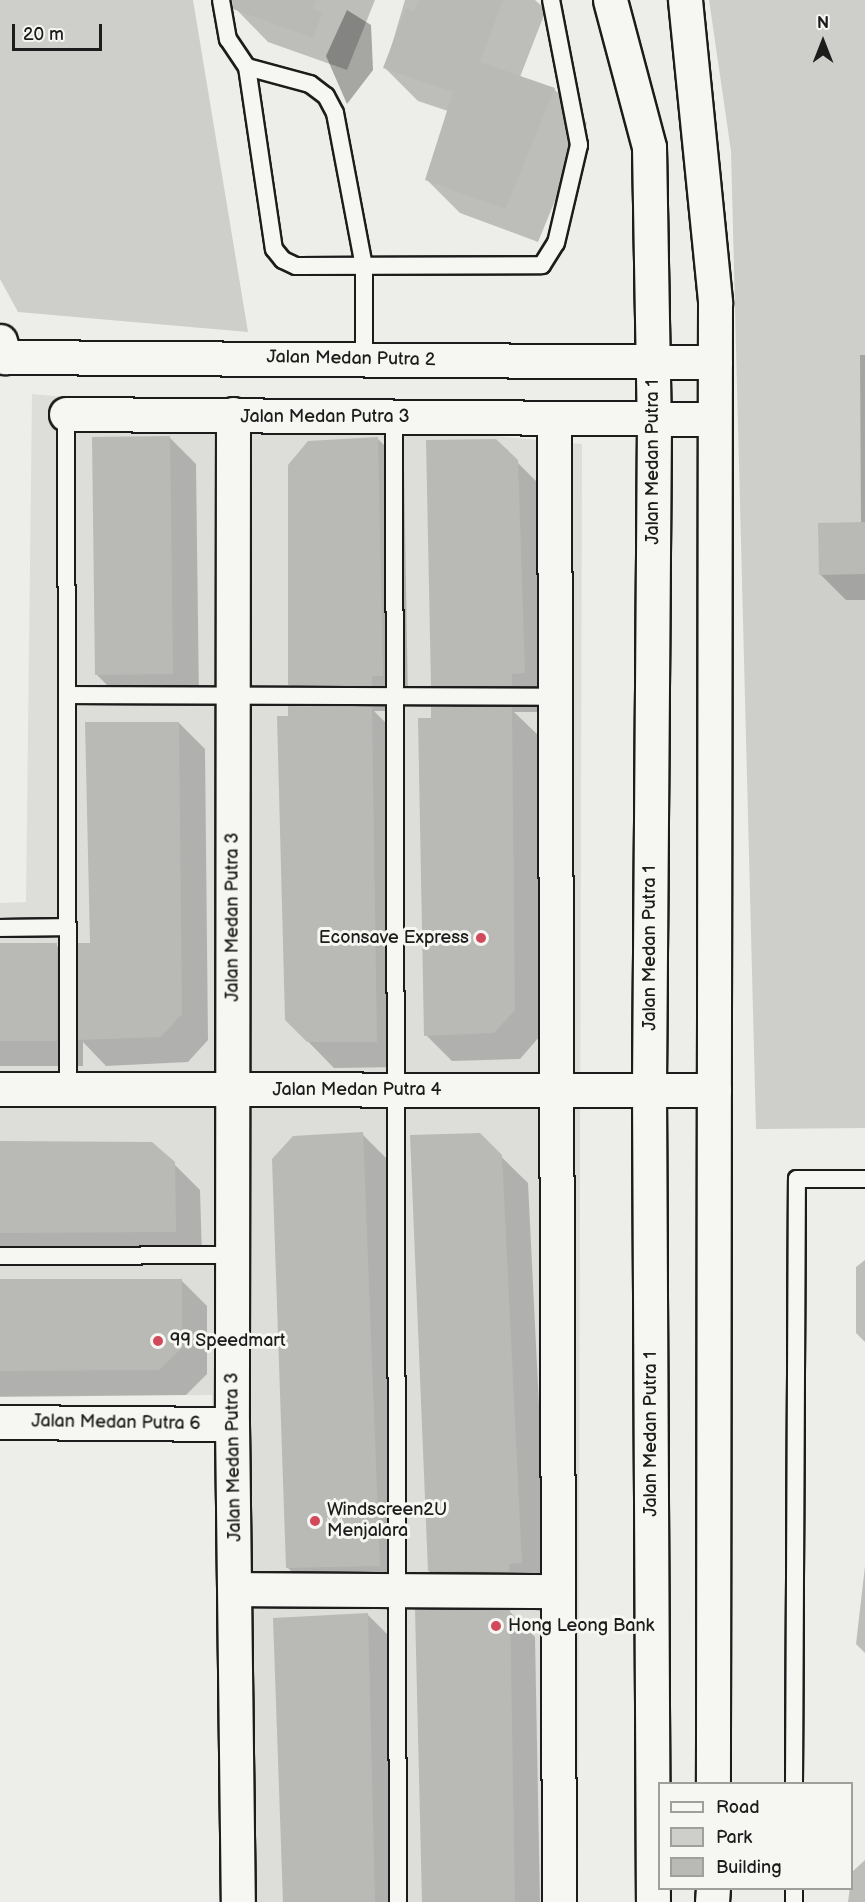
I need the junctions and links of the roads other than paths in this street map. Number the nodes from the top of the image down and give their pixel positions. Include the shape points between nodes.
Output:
1 (221, 0) edge
2 (551, 0) edge
3 (610, 0) edge
4 (685, 0) edge
5 (247, 67) junction
6 (364, 266) junction
7 (2, 352) edge
8 (364, 358) junction
9 (654, 362) junction
10 (715, 362) junction
11 (66, 414) joint
12 (233, 414) junction
13 (394, 416) junction
14 (554, 418) junction
15 (714, 419) junction
16 (654, 421) junction
17 (67, 695) junction
18 (233, 696) junction
19 (393, 696) junction
20 (554, 697) junction
21 (68, 927) junction
22 (0, 928) edge
23 (0, 1089) edge
24 (68, 1089) junction
25 (233, 1090) junction
26 (396, 1090) junction
27 (554, 1090) junction
28 (649, 1090) junction
29 (714, 1090) junction
30 (865, 1179) edge
31 (232, 1255) junction
32 (0, 1256) edge
33 (0, 1422) edge
34 (232, 1424) junction
35 (237, 1589) junction
36 (397, 1590) junction
37 (554, 1591) junction
38 (713, 1782) edge
39 (794, 1782) edge
40 (238, 1902) edge
41 (398, 1902) edge
42 (559, 1902) edge
43 (652, 1902) edge

1 - 5 lane via 228,39
2 - 6 lane via 579,144 560,233 542,265
3 - 9 street, Jalan Medan Putra 1 via 649,147
4 - 10 street via 714,276
5 - 6 lane via 310,84 326,96 334,113
5 - 6 lane via 274,249 296,266
6 - 8 lane
7 - 8 street, Jalan Medan Putra 2
8 - 9 street, Jalan Medan Putra 2
9 - 10 street, Jalan Medan Putra 2
9 - 16 street, Jalan Medan Putra 1
10 - 15 street
11 - 12 street
11 - 17 lane
12 - 13 street, Jalan Medan Putra 3
12 - 18 street, Jalan Medan Putra 3
13 - 14 street, Jalan Medan Putra 3
13 - 19 lane
14 - 16 street, Jalan Medan Putra 3
14 - 20 street
15 - 16 street, Jalan Medan Putra 3
15 - 29 street
16 - 28 street, Jalan Medan Putra 1
17 - 18 lane
17 - 21 lane
18 - 19 lane
18 - 25 street, Jalan Medan Putra 3
19 - 20 lane
19 - 26 lane
20 - 27 street
21 - 22 lane
21 - 24 lane
23 - 24 street, Jalan Medan Putra 4
24 - 25 street, Jalan Medan Putra 4
25 - 26 street, Jalan Medan Putra 4
25 - 31 street, Jalan Medan Putra 3
26 - 27 street, Jalan Medan Putra 4
26 - 36 lane
27 - 28 street, Jalan Medan Putra 4
27 - 37 street
28 - 29 street, Jalan Medan Putra 4
28 - 43 street, Jalan Medan Putra 1
29 - 38 street
30 - 39 lane via 797,1179
31 - 32 lane
31 - 34 street, Jalan Medan Putra 3
33 - 34 street, Jalan Medan Putra 6
34 - 35 street, Jalan Medan Putra 3
35 - 36 street
35 - 40 street, Jalan Medan Putra 3
36 - 37 street
36 - 41 lane
37 - 42 street

